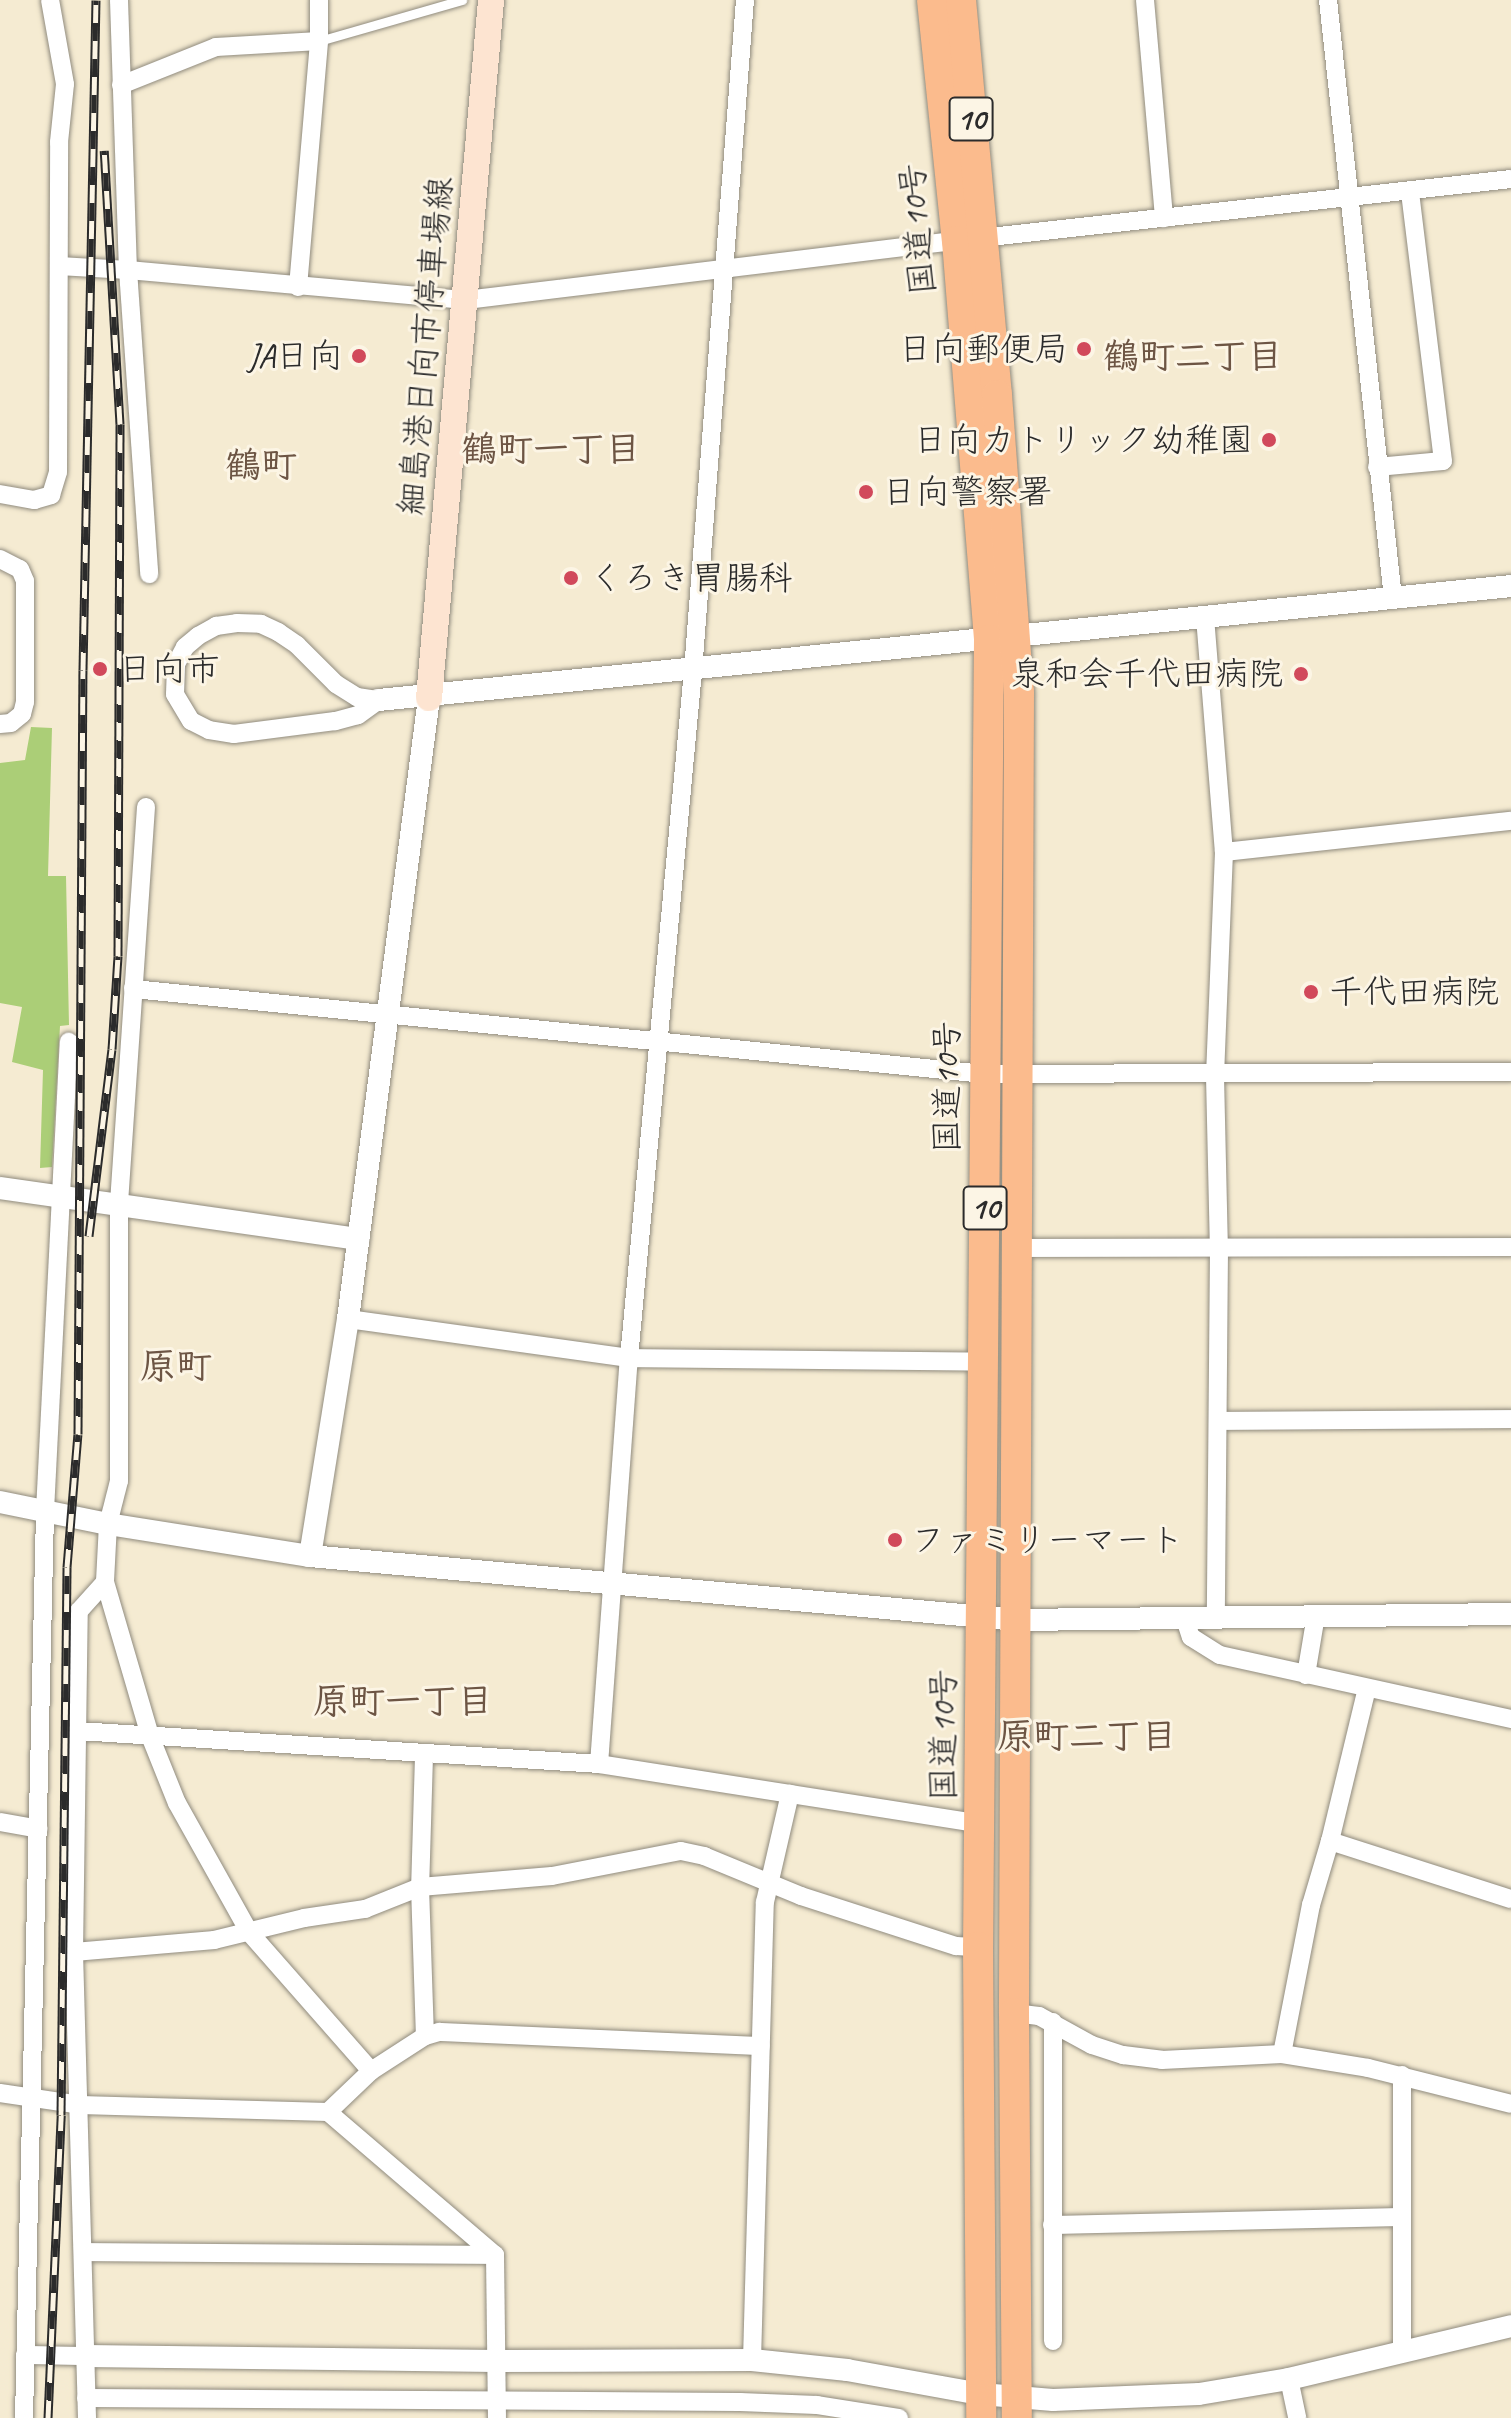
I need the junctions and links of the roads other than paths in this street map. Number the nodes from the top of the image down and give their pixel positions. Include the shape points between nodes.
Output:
1 (50, 0) edge
2 (119, 0) edge
3 (319, 0) edge
4 (462, 0) edge
5 (491, 0) edge
6 (745, 0) edge
7 (932, 0) edge
8 (961, 0) edge
9 (1145, 0) edge
10 (1328, 0) edge
11 (319, 41) junction
12 (121, 85) junction
13 (1511, 179) edge
14 (1410, 191) junction
15 (1349, 198) junction
16 (1164, 218) junction
17 (969, 240) junction
18 (59, 266) junction
19 (128, 270) junction
20 (722, 271) junction
21 (298, 287) junction
22 (466, 300) junction
23 (1377, 467) junction
24 (0, 494) edge
25 (0, 559) edge
26 (149, 574) dead end
27 (1511, 586) edge
28 (1393, 598) junction
29 (1205, 617) junction
30 (1003, 638) junction
31 (693, 671) junction
32 (429, 698) junction
33 (379, 700) junction
34 (0, 724) edge
35 (146, 807) dead end
36 (1511, 821) edge
37 (1224, 852) junction
38 (133, 989) junction
39 (386, 1016) junction
40 (658, 1040) junction
41 (69, 1042) dead end
42 (1511, 1072) edge
43 (985, 1074) junction
44 (1016, 1075) junction
45 (1215, 1076) junction
46 (0, 1188) edge
47 (60, 1197) junction
48 (119, 1206) junction
49 (358, 1239) junction
50 (1511, 1247) edge
51 (1018, 1248) junction
52 (1219, 1249) junction
53 (348, 1319) junction
54 (629, 1358) junction
55 (984, 1362) junction
56 (1511, 1419) edge
57 (1218, 1421) junction
58 (0, 1502) edge
59 (45, 1511) junction
60 (108, 1524) junction
61 (310, 1556) junction
62 (105, 1582) junction
63 (614, 1586) junction
64 (1511, 1614) edge
65 (1316, 1615) junction
66 (1184, 1616) junction
67 (1216, 1616) junction
68 (981, 1617) junction
69 (1018, 1620) junction
70 (1306, 1675) junction
71 (1367, 1688) junction
72 (1511, 1719) edge
73 (78, 1731) junction
74 (150, 1736) junction
75 (424, 1756) junction
76 (599, 1764) junction
77 (790, 1794) junction
78 (0, 1822) edge
79 (980, 1824) junction
80 (38, 1829) junction
81 (1330, 1841) junction
82 (769, 1883) junction
83 (420, 1887) junction
84 (1511, 1899) edge
85 (249, 1932) junction
86 (978, 1947) junction
87 (74, 1952) junction
88 (1014, 2013) junction
89 (1053, 2022) junction
90 (425, 2036) junction
91 (761, 2046) junction
92 (1282, 2054) junction
93 (371, 2071) junction
94 (1402, 2075) junction
95 (0, 2093) edge
96 (32, 2098) junction
97 (1511, 2104) edge
98 (80, 2105) junction
99 (328, 2112) junction
100 (1402, 2217) junction
101 (1052, 2225) junction
102 (83, 2252) junction
103 (495, 2255) junction
104 (1511, 2326) edge
105 (1053, 2341) dead end
106 (1402, 2352) junction
107 (25, 2355) junction
108 (85, 2356) junction
109 (752, 2360) junction
110 (496, 2361) junction
111 (1289, 2379) junction
112 (86, 2398) junction
113 (981, 2406) edge
114 (1017, 2408) edge
115 (496, 2410) edge
116 (24, 2418) edge
117 (87, 2418) edge
118 (899, 2418) edge
119 (1297, 2418) edge

1 - 18 street via 65,84 59,142
2 - 12 street
3 - 11 street
4 - 11 lane
5 - 22 main road, 細島港日向市停車場線
6 - 20 street
7 - 17 highway, 国道10号 / 10
8 - 17 highway, 国道10号 / 10
9 - 16 street
10 - 15 street
11 - 12 street via 216,47
11 - 21 street
12 - 19 street
13 - 14 street
14 - 15 street
14 - 23 street via 1443,461
15 - 16 street
15 - 23 street
16 - 17 street
17 - 20 street
17 - 30 highway, 国道10号 / 10
18 - 19 street
18 - 24 street via 58,472 51,495 34,500
19 - 21 street
19 - 26 street
20 - 22 street
20 - 31 street
21 - 22 street
22 - 32 main road, 細島港日向市停車場線
23 - 28 street
25 - 34 street via 20,569 25,581 25,702 22,714
27 - 28 street
28 - 29 street
29 - 30 street
29 - 37 street
30 - 31 street
30 - 43 highway, 国道10号 / 10
30 - 44 highway, 国道10号 / 10
31 - 32 street
31 - 40 street
32 - 33 street
32 - 39 street
33 - 33 street via 358,715 335,721 234,734 209,730 181,709 175,694 176,664 185,647 216,626 261,624 297,645 336,684 357,697
35 - 38 street
36 - 37 street
37 - 45 street
38 - 39 street
38 - 48 street
39 - 40 street
39 - 49 street
40 - 43 street
40 - 54 street
41 - 47 street
42 - 45 street
43 - 44 street
43 - 55 highway, 国道10号 / 10
44 - 45 street
44 - 51 highway, 国道10号 / 10
45 - 52 street
46 - 47 street
47 - 48 street
47 - 59 street
48 - 49 street
48 - 60 street via 119,1481
49 - 53 street
50 - 52 street
51 - 52 street
51 - 69 highway, 国道10号 / 10
52 - 57 street
53 - 54 street
53 - 61 street
54 - 55 street
54 - 63 street
55 - 68 highway, 国道10号 / 10
56 - 57 street
57 - 67 street
58 - 59 street
59 - 60 street
59 - 80 street
60 - 61 street
60 - 62 street
61 - 63 street
62 - 73 street via 79,1611
62 - 74 street
63 - 68 street
63 - 76 street
64 - 65 street
65 - 67 street
65 - 70 street
66 - 67 street
66 - 69 street
66 - 70 street via 1191,1637 1210,1651
68 - 69 street
68 - 79 highway, 国道10号 / 10
69 - 88 highway, 国道10号 / 10
70 - 71 street
71 - 72 street
71 - 81 street
73 - 74 street
73 - 87 street
74 - 75 street
74 - 85 street via 177,1803
75 - 76 street
75 - 83 street
76 - 77 street
77 - 79 street
77 - 82 street
78 - 80 street
79 - 86 highway, 国道10号 / 10
80 - 96 street
81 - 84 street
81 - 92 street via 1311,1905
82 - 83 street via 681,1851 552,1876
82 - 86 street via 956,1946
82 - 91 street
83 - 85 street via 365,1909
83 - 90 street
85 - 87 street
85 - 93 street
86 - 113 highway, 国道10号 / 10
87 - 98 street
88 - 89 street
88 - 114 highway, 国道10号 / 10
89 - 92 street via 1092,2045 1123,2055 1162,2060
89 - 101 street
90 - 91 street via 439,2032
90 - 93 street
91 - 109 street
92 - 94 street
93 - 99 street
94 - 97 street
94 - 100 street
95 - 96 street
96 - 98 street
96 - 107 street
98 - 99 street
98 - 102 street
99 - 103 street
100 - 101 street
100 - 106 street
101 - 105 street
102 - 103 street
102 - 108 street
103 - 110 street
104 - 106 street
106 - 111 street
107 - 108 street
107 - 116 street
108 - 110 street
108 - 112 street
109 - 110 street
109 - 113 street via 847,2370
110 - 115 street
111 - 114 street via 1199,2394
111 - 119 street
112 - 115 street
112 - 117 street
113 - 114 street
115 - 118 street via 817,2405

